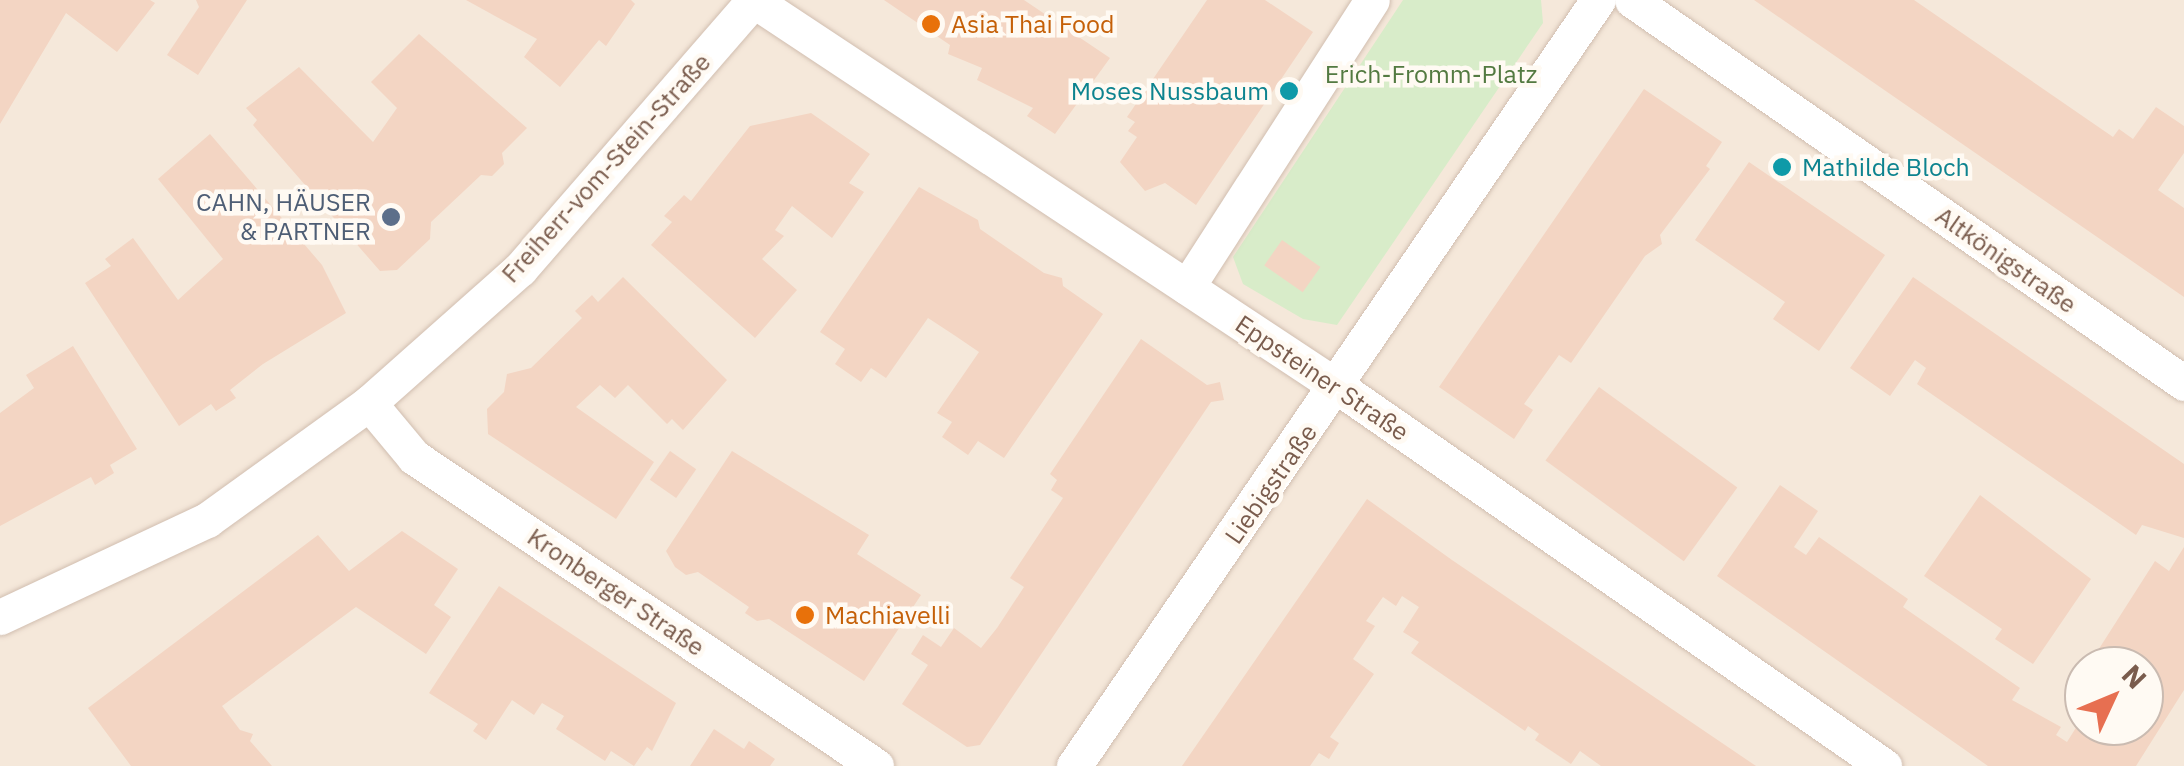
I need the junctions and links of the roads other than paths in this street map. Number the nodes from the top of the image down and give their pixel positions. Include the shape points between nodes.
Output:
1 (754, 0) edge
2 (1372, 0) edge
3 (1598, 0) edge
4 (1632, 0) edge
5 (1188, 287) junction
6 (2184, 383) edge
7 (1338, 388) junction
8 (369, 403) junction
9 (0, 617) edge
10 (876, 766) edge
11 (1074, 766) edge
12 (1884, 766) edge

1 - 5 street, Eppsteiner Straße
1 - 8 street, Freiherr-vom-Stein-Straße via 520,269
2 - 5 street
3 - 7 street, Liebigstraße
4 - 6 street, Altkönigstraße
5 - 7 street, Eppsteiner Straße
7 - 11 street, Liebigstraße
7 - 12 street, Eppsteiner Straße
8 - 9 street, Freiherr-vom-Stein-Straße via 207,520
8 - 10 street, Kronberger Straße via 414,457

